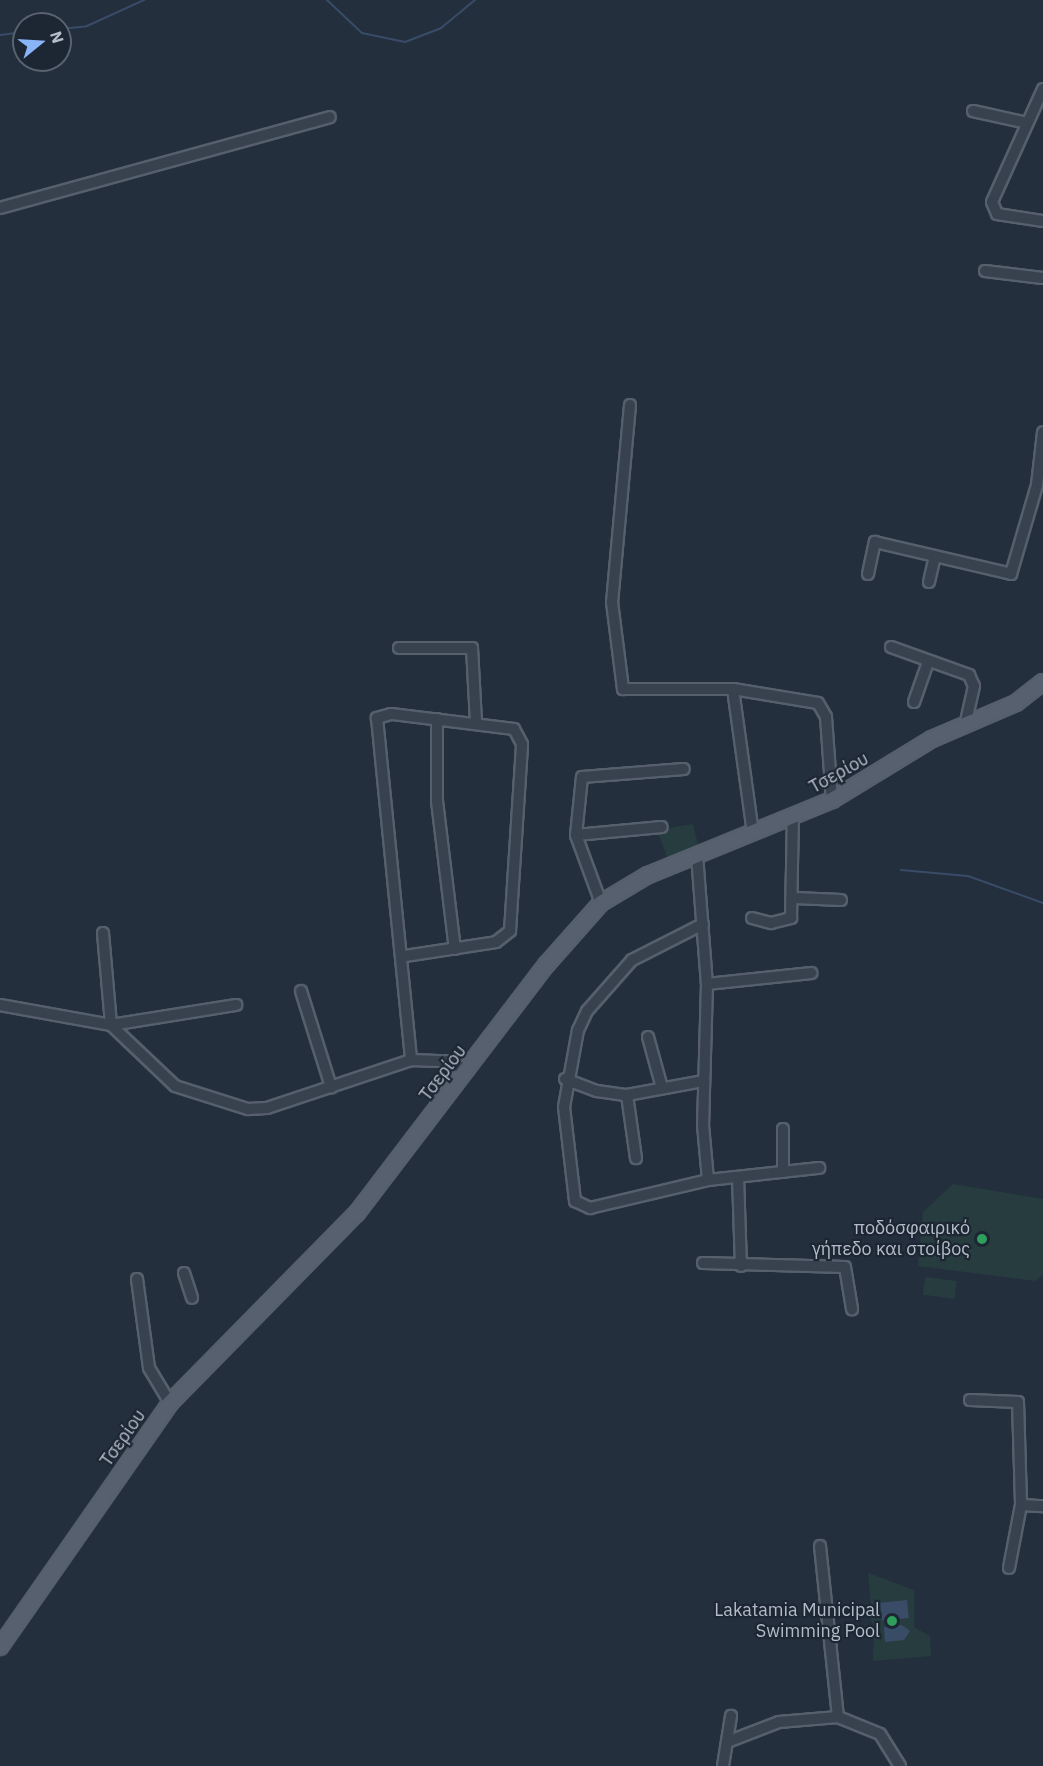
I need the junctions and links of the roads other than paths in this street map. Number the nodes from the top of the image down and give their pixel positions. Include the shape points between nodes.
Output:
1 (1043, 89) edge
2 (973, 111) dead end
3 (330, 117) dead end
4 (1027, 123) junction
5 (0, 208) edge
6 (1043, 221) edge
7 (985, 271) dead end
8 (1043, 278) edge
9 (630, 405) dead end
10 (1043, 432) edge
11 (1040, 485) edge
12 (935, 556) junction
13 (868, 574) dead end
14 (929, 582) dead end
15 (891, 647) dead end
16 (399, 648) dead end
17 (928, 662) junction
18 (1043, 682) edge
19 (733, 689) junction
20 (914, 702) dead end
21 (437, 719) junction
22 (476, 723) junction
23 (965, 726) junction
24 (684, 769) dead end
25 (832, 800) junction
26 (792, 818) junction
27 (662, 827) dead end
28 (753, 834) junction
29 (576, 835) junction
30 (697, 855) junction
31 (795, 898) junction
32 (841, 900) dead end
33 (601, 903) junction
34 (752, 918) dead end
35 (703, 924) junction
36 (103, 933) dead end
37 (456, 949) junction
38 (405, 956) junction
39 (811, 973) dead end
40 (707, 984) junction
41 (301, 990) dead end
42 (0, 1005) edge
43 (236, 1005) dead end
44 (111, 1025) junction
45 (648, 1037) dead end
46 (411, 1060) junction
47 (468, 1070) junction
48 (565, 1079) junction
49 (703, 1081) junction
50 (331, 1087) junction
51 (662, 1088) junction
52 (627, 1095) junction
53 (783, 1129) dead end
54 (636, 1158) dead end
55 (819, 1168) dead end
56 (783, 1172) junction
57 (738, 1177) junction
58 (708, 1180) junction
59 (703, 1263) dead end
60 (741, 1266) junction
61 (184, 1274) dead end
62 (137, 1280) dead end
63 (192, 1298) dead end
64 (852, 1309) dead end
65 (970, 1400) dead end
66 (170, 1402) junction
67 (1021, 1505) junction
68 (1043, 1506) edge
69 (820, 1546) dead end
70 (1009, 1568) dead end
71 (0, 1647) edge
72 (731, 1716) dead end
73 (838, 1717) junction
74 (727, 1742) junction
75 (723, 1766) edge
76 (900, 1766) edge

1 - 4 street
2 - 4 street
3 - 5 street
4 - 6 street via 993,209
7 - 8 street
9 - 19 street via 612,602 623,689
10 - 11 street
11 - 12 street via 1011,574
12 - 13 street via 874,542
12 - 14 street
15 - 17 street
16 - 22 street via 472,648
17 - 20 street
17 - 23 street via 973,680
18 - 23 main road, Τσερίου via 1016,703
19 - 25 street via 823,708
19 - 28 street
21 - 22 street
21 - 37 street via 437,801
21 - 38 street via 391,714 377,718 389,865
22 - 37 street via 514,729 522,740 510,931 496,942
23 - 25 main road, Τσερίου via 932,740
24 - 29 street via 582,777
25 - 26 main road, Τσερίου
26 - 28 main road, Τσερίου
26 - 31 street
27 - 29 street
28 - 30 main road, Τσερίου
29 - 33 street
30 - 33 main road, Τσερίου
30 - 35 street
31 - 32 street
31 - 34 street via 791,918 771,923
33 - 47 main road, Τσερίου via 547,964
35 - 40 street
35 - 48 street via 661,942 611,981 578,1030
36 - 44 street
37 - 38 street
38 - 46 street
39 - 40 street
40 - 49 street
41 - 50 street
42 - 44 street
43 - 44 street
44 - 50 street via 175,1086 248,1109
45 - 51 street
46 - 47 street via 445,1061
46 - 50 street
47 - 66 main road, Τσερίου via 357,1213
48 - 52 street via 597,1091
48 - 58 street via 565,1128 579,1206 590,1208
49 - 51 street
49 - 58 street
51 - 52 street
52 - 54 street
53 - 56 street
55 - 56 street
56 - 57 street
57 - 58 street
57 - 60 street
59 - 60 street
60 - 64 street via 845,1267
61 - 63 street
62 - 66 street via 149,1368
65 - 67 street via 1018,1402
66 - 71 main road, Τσερίου
67 - 68 street
67 - 70 street
69 - 73 street
72 - 74 street
73 - 74 street via 779,1722
73 - 76 street via 880,1734
74 - 75 street

